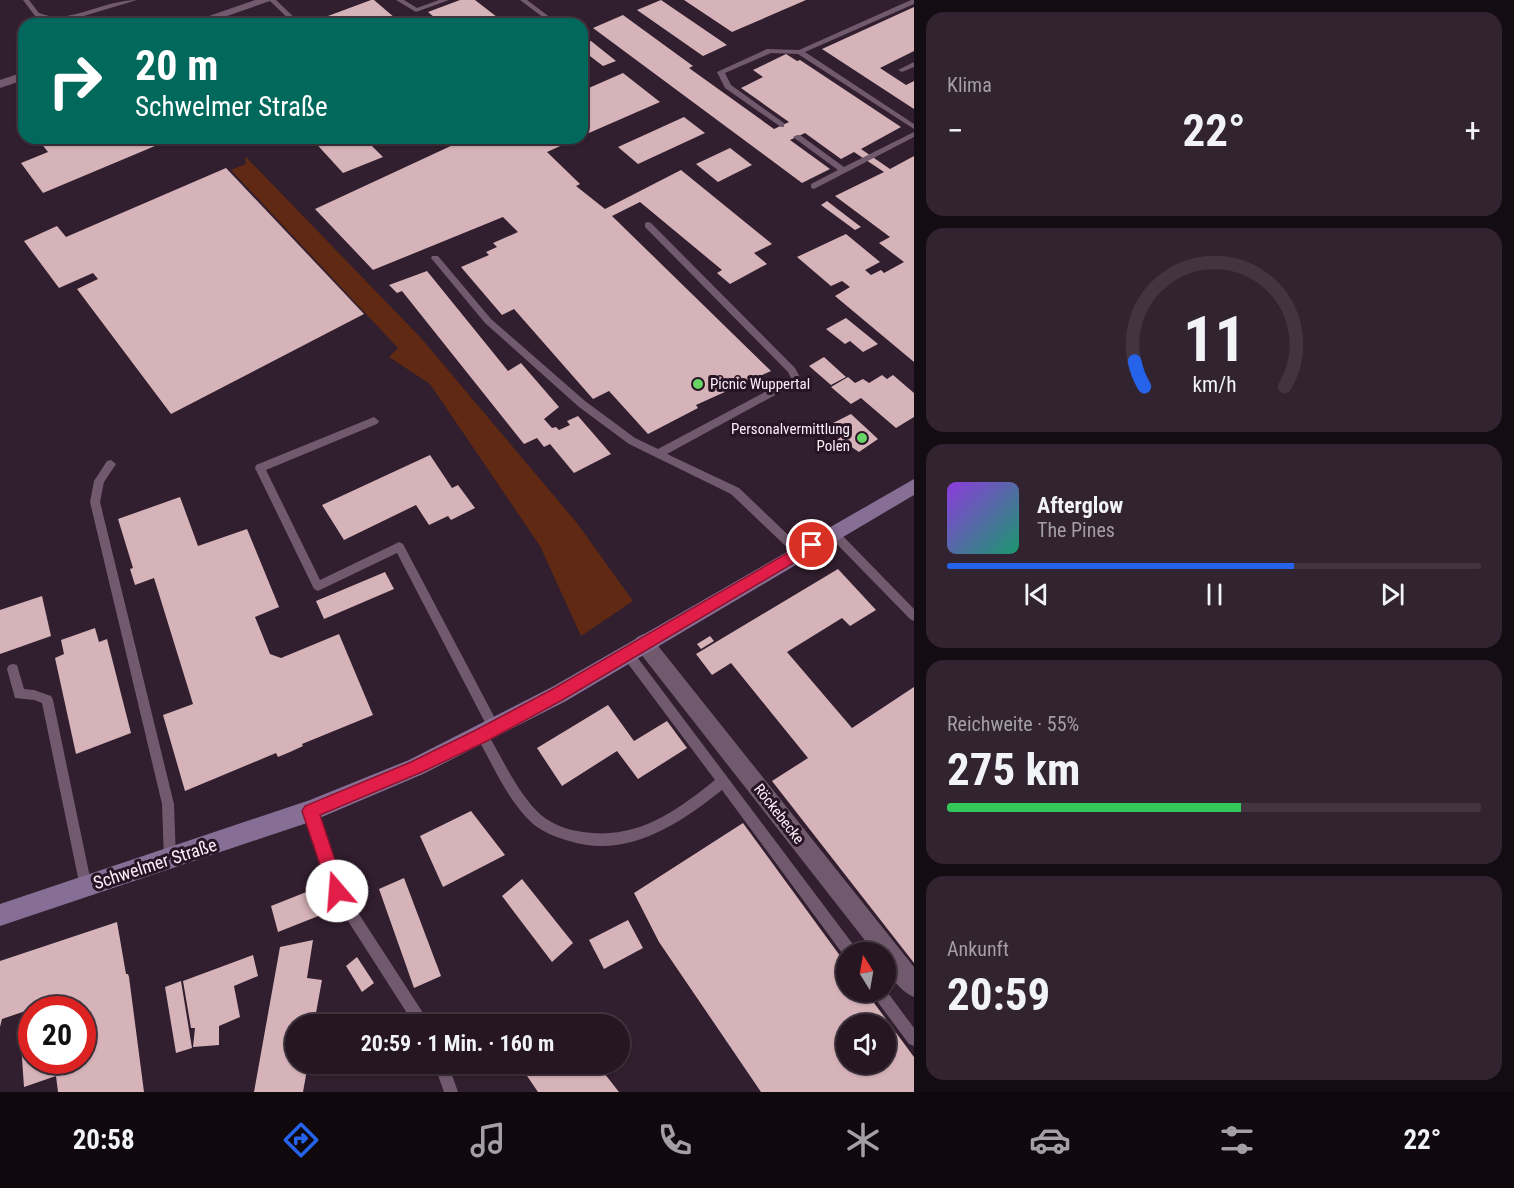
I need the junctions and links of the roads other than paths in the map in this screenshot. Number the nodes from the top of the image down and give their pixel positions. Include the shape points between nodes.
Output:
1 (26, 0) edge
2 (134, 0) edge
3 (267, 0) edge
4 (272, 0) edge
5 (399, 0) edge
6 (446, 0) edge
7 (524, 0) edge
8 (914, 1) edge
9 (51, 18) edge
10 (60, 18) edge
11 (211, 18) edge
12 (292, 18) edge
13 (548, 18) edge
14 (800, 52) junction
15 (914, 64) edge
16 (902, 70) dead end
17 (18, 78) edge
18 (0, 84) edge
19 (781, 125) dead end
20 (914, 127) edge
21 (914, 134) edge
22 (797, 137) dead end
23 (844, 171) junction
24 (814, 186) dead end
25 (648, 225) dead end
26 (435, 258) dead end
27 (374, 421) dead end
28 (658, 454) junction
29 (111, 464) dead end
30 (914, 486) edge
31 (833, 533) junction
32 (799, 552) junction
33 (914, 616) edge
34 (635, 648) junction
35 (13, 669) dead end
36 (488, 732) junction
37 (723, 781) junction
38 (310, 811) junction
39 (170, 860) junction
40 (86, 887) junction
41 (0, 915) edge
42 (843, 942) edge
43 (914, 986) edge
44 (886, 1002) edge
45 (416, 1014) edge
46 (914, 1040) edge
47 (445, 1074) edge
48 (451, 1092) edge

1 - 9 lane via 37,15
2 - 10 lane
3 - 11 street
4 - 12 lane
5 - 6 lane via 416,10
7 - 13 lane
8 - 14 lane
14 - 19 lane via 770,51 721,72 728,86
14 - 20 lane
15 - 16 lane
17 - 18 street
21 - 23 lane
22 - 23 lane
23 - 24 lane
25 - 28 lane via 792,370 796,379
26 - 28 lane via 488,321 582,404 632,441
27 - 36 lane via 260,468 318,586 399,547
28 - 32 lane via 735,491
29 - 39 lane via 99,481 95,502 168,804
30 - 31 main road, Schwelmer Straße
31 - 32 main road, Schwelmer Straße
31 - 33 lane
32 - 34 main road, Schwelmer Straße
34 - 36 main road, Schwelmer Straße
34 - 37 lane
34 - 43 street, Röckebecke
35 - 40 lane via 19,694 48,700
36 - 37 lane via 537,819 554,831 581,838 614,841 650,832
36 - 38 main road, Schwelmer Straße
37 - 42 lane
38 - 39 main road, Schwelmer Straße
38 - 45 lane via 337,891
39 - 40 main road, Schwelmer Straße
40 - 41 main road, Schwelmer Straße
44 - 46 lane
47 - 48 lane

